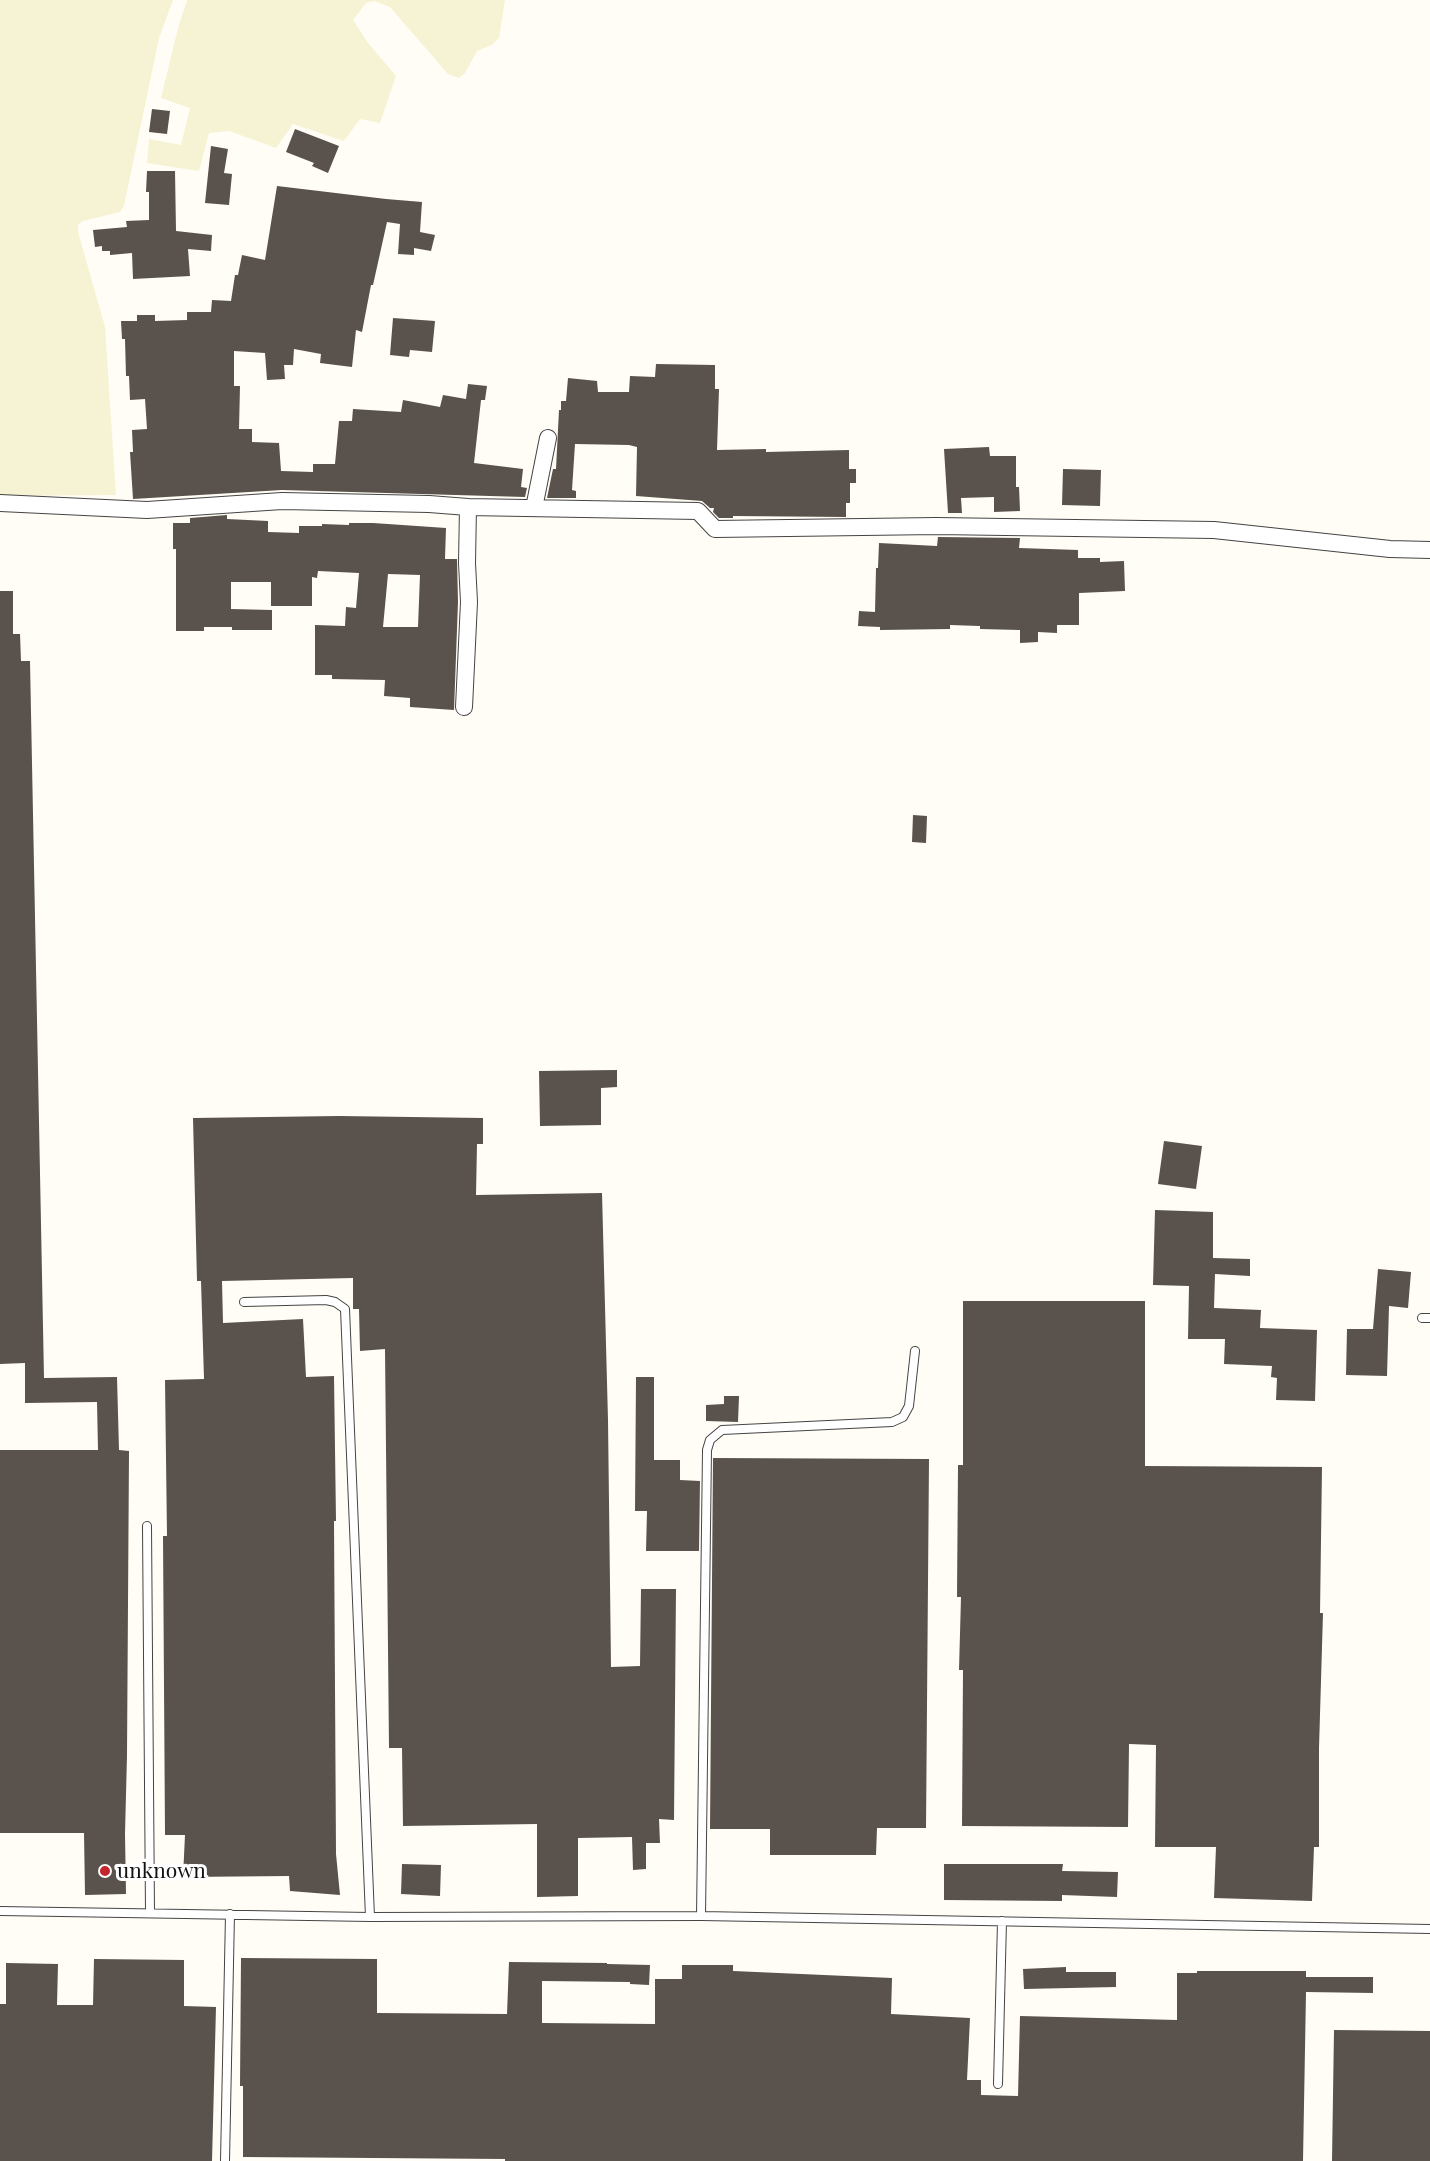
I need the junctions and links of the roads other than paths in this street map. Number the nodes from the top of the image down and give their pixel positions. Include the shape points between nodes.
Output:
1 (548, 438) dead end
2 (0, 503) edge
3 (468, 507) junction
4 (534, 508) junction
5 (1430, 550) edge
6 (464, 707) dead end
7 (244, 1302) dead end
8 (915, 1351) dead end
9 (147, 1526) dead end
10 (0, 1911) edge
11 (150, 1913) junction
12 (230, 1914) junction
13 (701, 1916) junction
14 (370, 1917) junction
15 (1002, 1921) junction
16 (1430, 1929) edge
17 (998, 2085) dead end
18 (225, 2161) edge

1 - 4 street
2 - 3 street via 147,510 282,501
3 - 4 street
3 - 6 street
4 - 5 street via 698,511 715,529 936,526 1214,530
7 - 14 lane via 326,1300 345,1309
8 - 13 lane via 909,1406 903,1417 892,1422 722,1430 710,1440
9 - 11 lane
10 - 11 lane
11 - 12 lane
12 - 14 lane
12 - 18 lane
13 - 14 lane
13 - 15 lane
15 - 16 lane
15 - 17 lane

